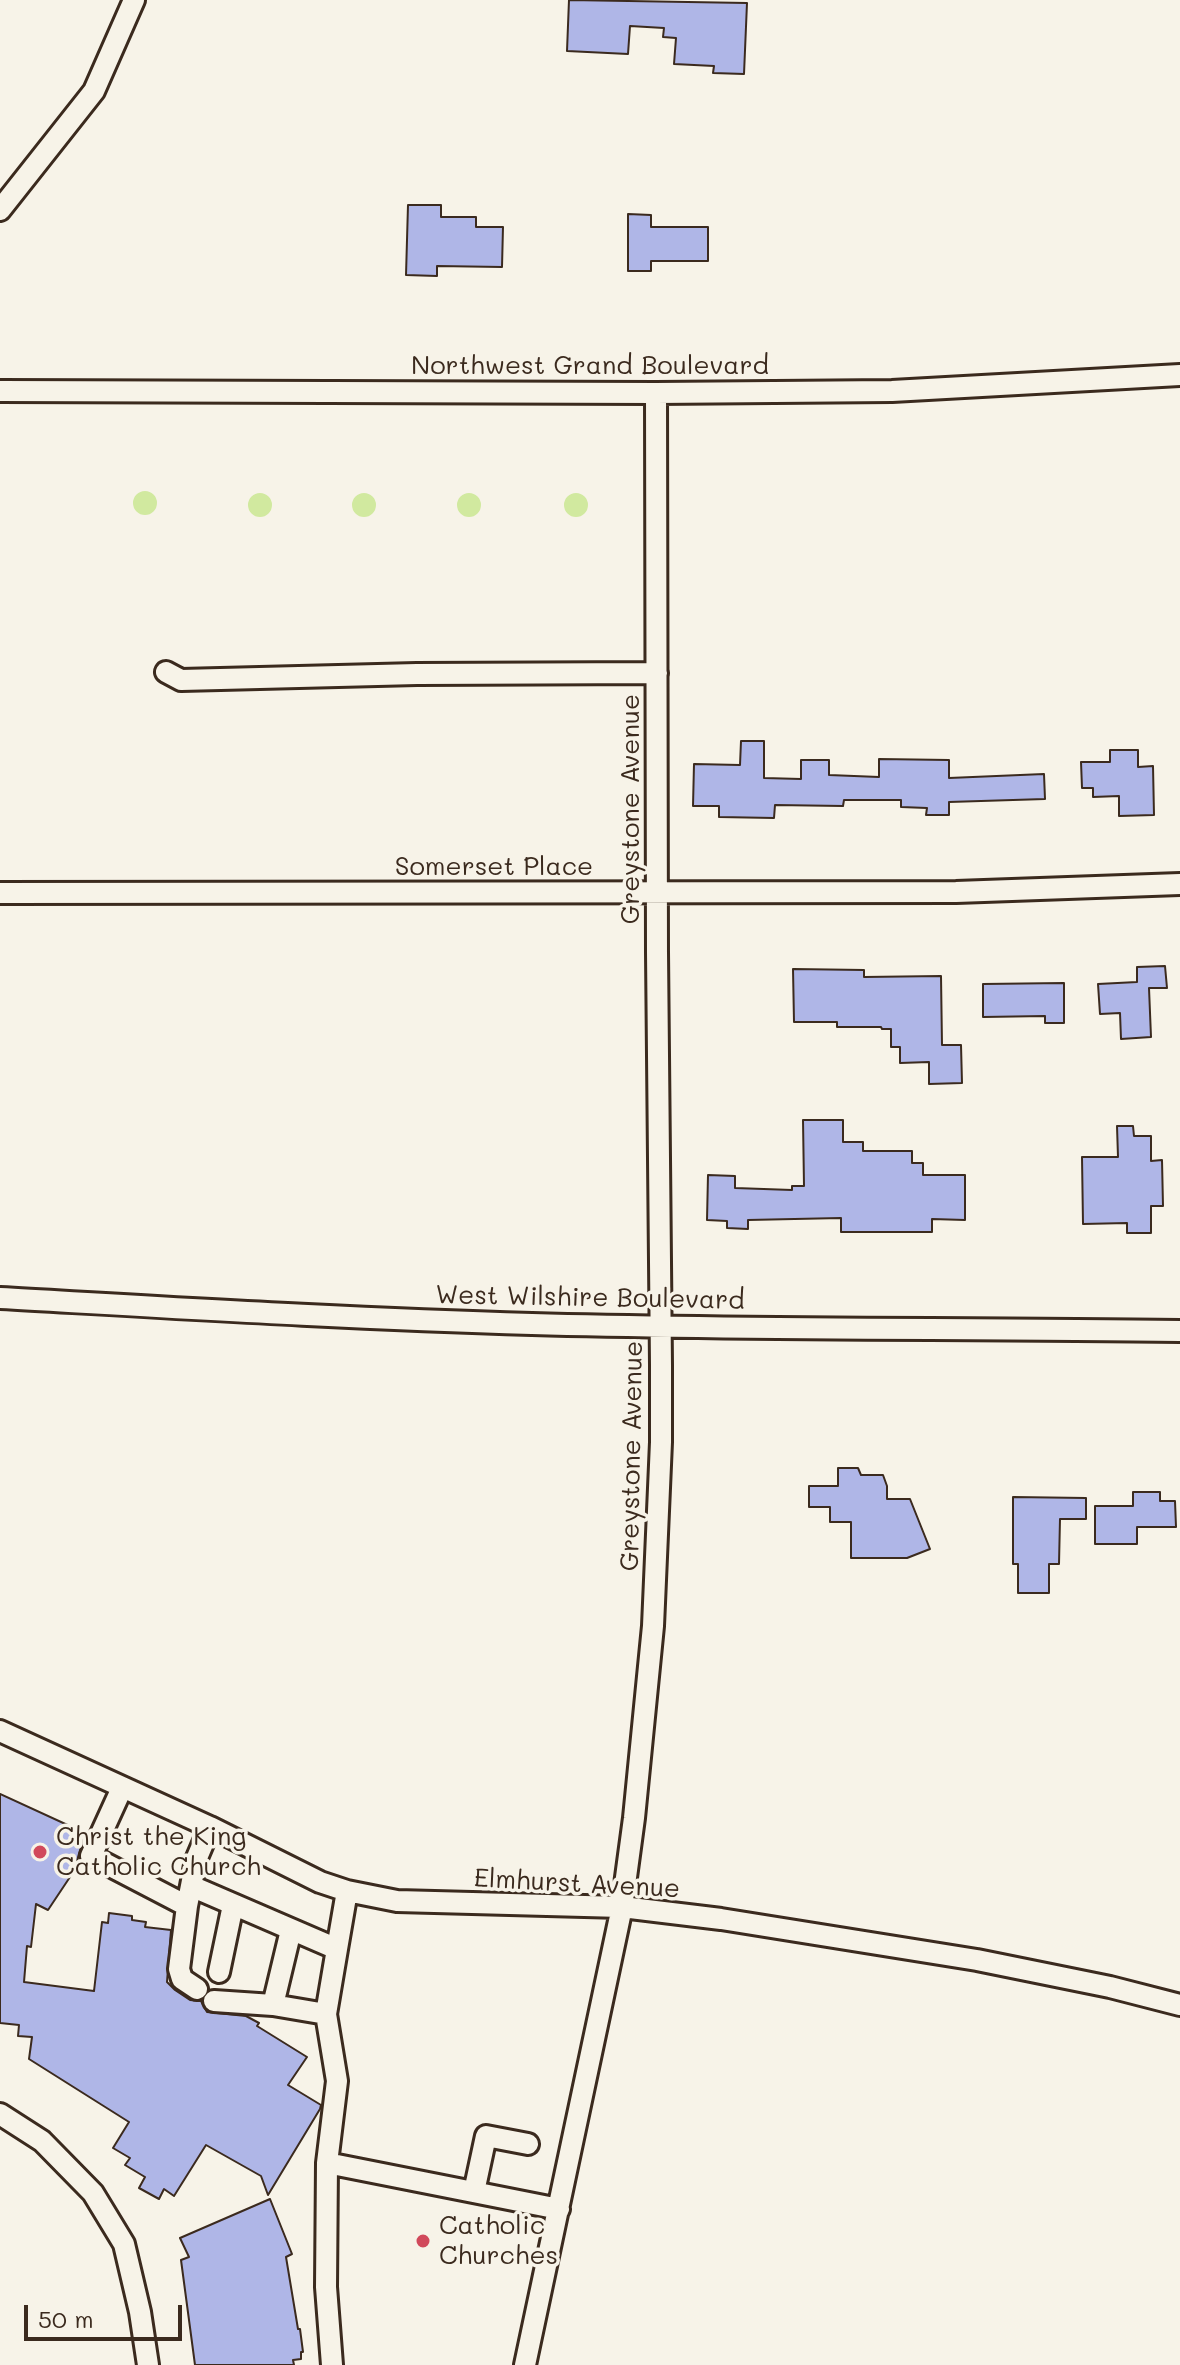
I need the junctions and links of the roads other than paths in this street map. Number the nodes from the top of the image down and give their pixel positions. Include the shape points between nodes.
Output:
1 (134, 0) edge
2 (0, 210) edge
3 (1180, 375) edge
4 (0, 391) edge
5 (656, 393) junction
6 (166, 672) dead end
7 (657, 673) junction
8 (1180, 884) edge
9 (0, 893) edge
10 (657, 893) junction
11 (0, 1298) edge
12 (661, 1326) junction
13 (1180, 1331) edge
14 (0, 1731) edge
15 (122, 1788) junction
16 (210, 1827) junction
17 (347, 1891) junction
18 (189, 1896) junction
19 (233, 1905) junction
20 (622, 1907) junction
21 (291, 1930) junction
22 (337, 1949) junction
23 (219, 1972) dead end
24 (197, 1989) dead end
25 (214, 2001) dead end
26 (273, 2005) junction
27 (1180, 2005) edge
28 (326, 2014) junction
29 (0, 2114) edge
30 (528, 2144) dead end
31 (327, 2163) junction
32 (474, 2192) junction
33 (559, 2209) junction
34 (148, 2365) edge
35 (332, 2365) edge
36 (525, 2365) edge

1 - 2 street via 94,91
3 - 5 street, Northwest Grand Boulevard via 913,390
4 - 5 street, Northwest Grand Boulevard
5 - 7 street, Greystone Avenue
6 - 7 street via 181,680
7 - 10 street, Greystone Avenue
8 - 10 street, Somerset Place via 956,892
9 - 10 street, Somerset Place
10 - 12 street, Greystone Avenue
11 - 12 street, West Wilshire Boulevard via 305,1316
12 - 13 street, West Wilshire Boulevard
12 - 20 street, Greystone Avenue via 653,1626
14 - 15 street, Elmhurst Avenue
15 - 16 street, Elmhurst Avenue
15 - 18 street via 91,1856
16 - 17 street, Elmhurst Avenue
16 - 18 street
17 - 20 street, Elmhurst Avenue via 411,1902
17 - 22 street
18 - 19 street
18 - 24 street via 179,1969 182,1979
19 - 21 street
19 - 23 street
20 - 27 street, Elmhurst Avenue via 977,1960
20 - 33 street, Greystone Avenue
21 - 22 street
21 - 26 street
22 - 28 street
25 - 26 street
26 - 28 street
28 - 31 street via 337,2081
29 - 34 street via 42,2141 93,2193 124,2244
30 - 32 street via 486,2136
31 - 32 street
31 - 35 street via 326,2287
32 - 33 street
33 - 36 street, Greystone Avenue

